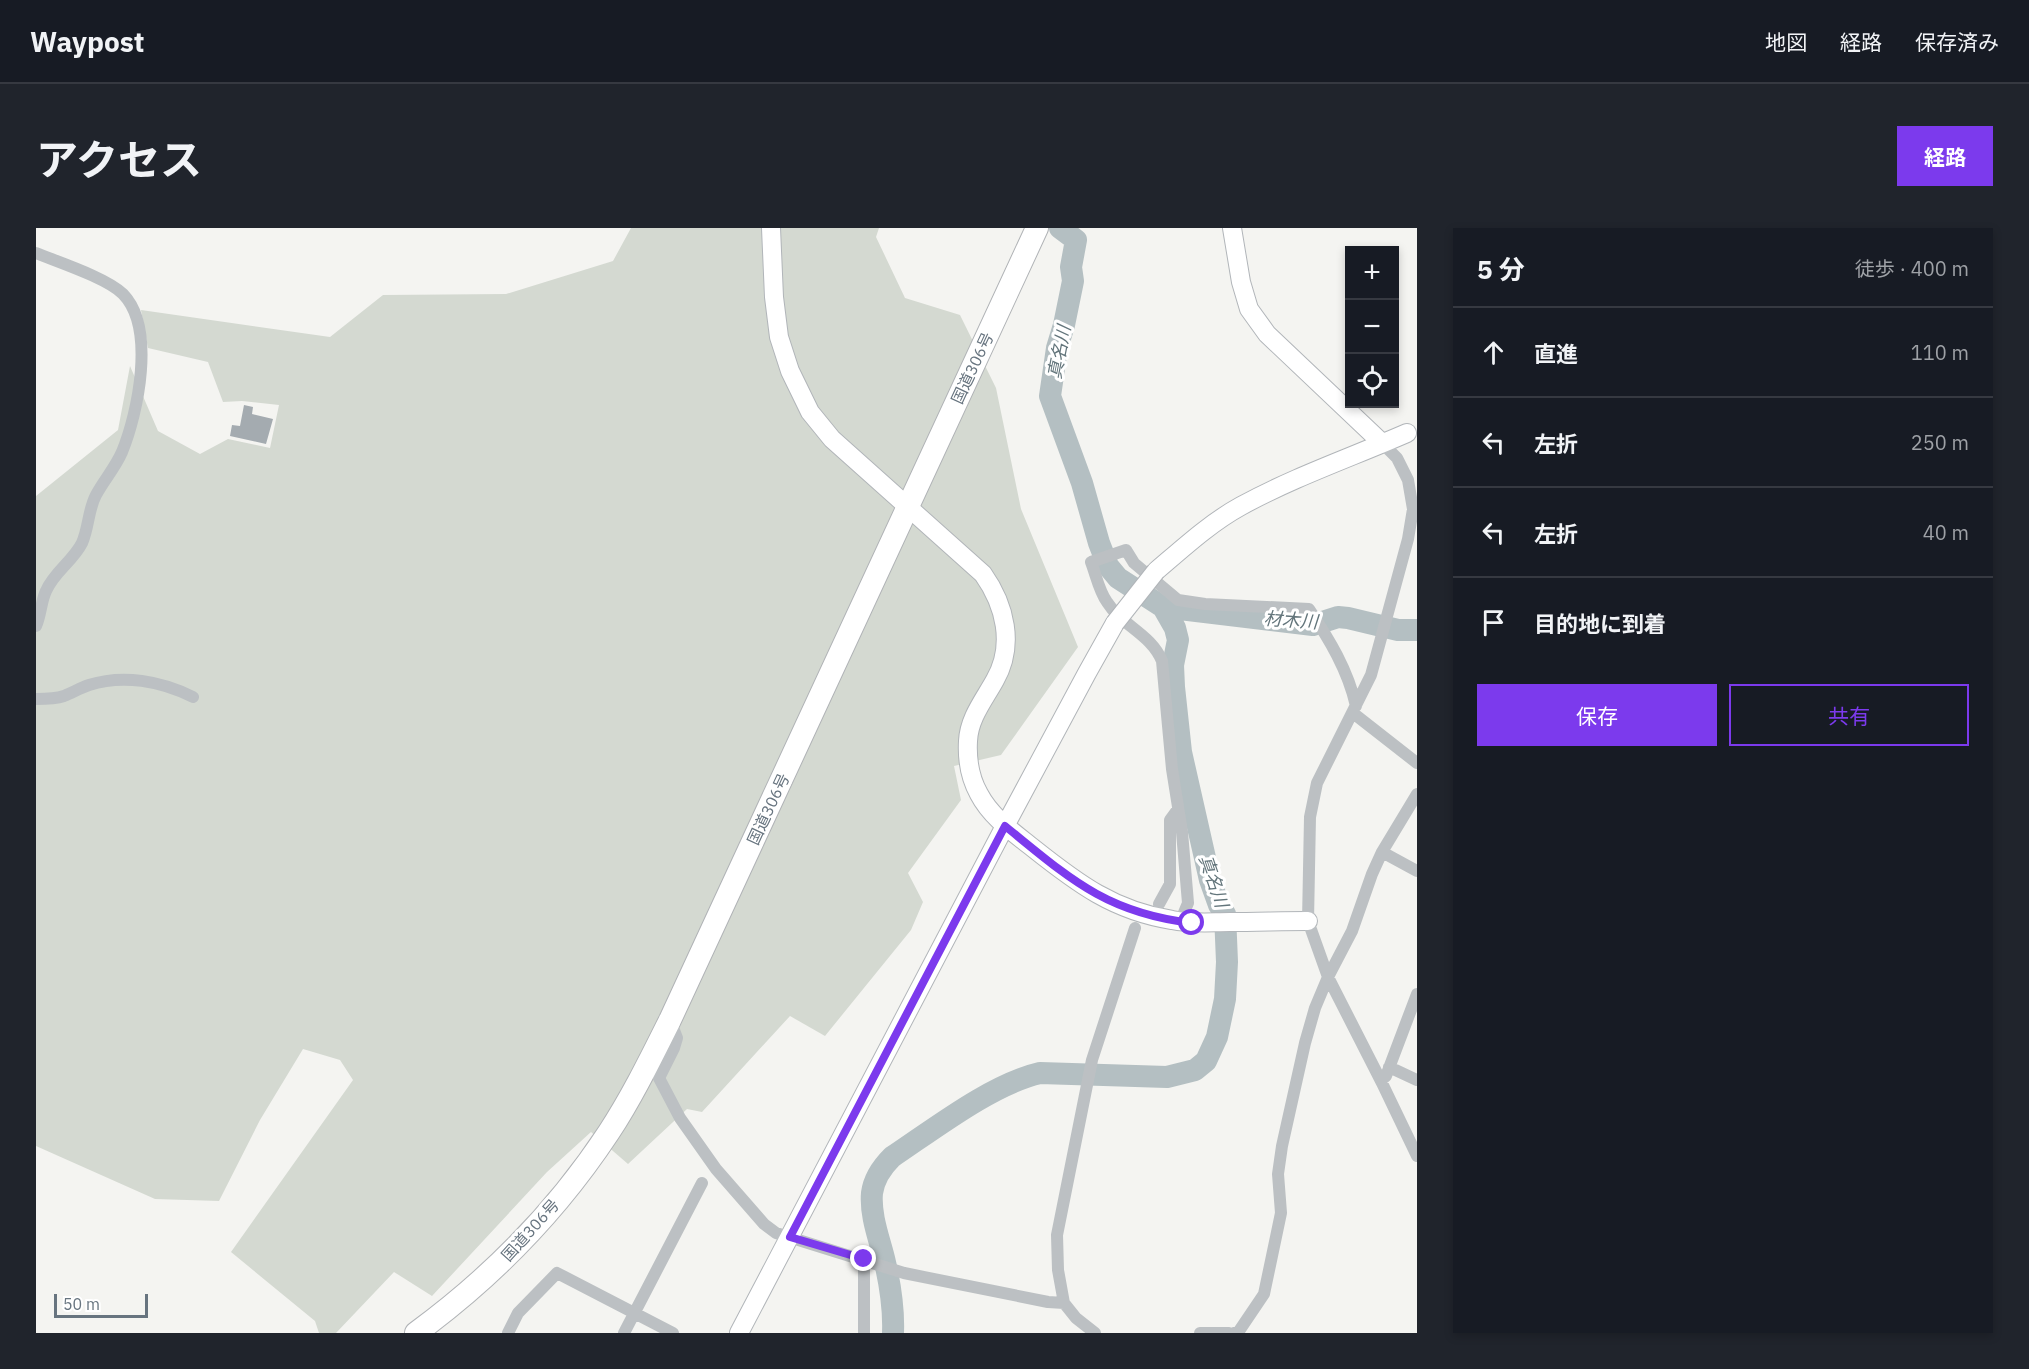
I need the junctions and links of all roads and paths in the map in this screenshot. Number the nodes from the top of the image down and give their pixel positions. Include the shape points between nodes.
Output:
1 (771, 228) edge
2 (1037, 228) edge
3 (1232, 228) edge
4 (36, 253) edge
5 (1412, 431) edge
6 (1382, 443) junction
7 (909, 507) junction
8 (36, 626) edge
9 (193, 697) dead end
10 (36, 699) edge
11 (1355, 709) junction
12 (1417, 763) edge
13 (1417, 794) edge
14 (1178, 809) junction
15 (1005, 826) junction
16 (1382, 852) junction
17 (1417, 871) edge
18 (1159, 904) dead end
19 (1173, 921) junction
20 (1308, 921) junction
21 (1135, 928) dead end
22 (1328, 977) junction
23 (1417, 994) edge
24 (670, 1020) junction
25 (1389, 1067) junction
26 (1381, 1080) junction
27 (1417, 1080) edge
28 (1417, 1156) edge
29 (702, 1183) dead end
30 (790, 1237) junction
31 (868, 1261) junction
32 (1064, 1303) junction
33 (634, 1313) junction
34 (416, 1333) edge
35 (508, 1333) edge
36 (624, 1333) edge
37 (673, 1333) edge
38 (739, 1333) edge
39 (864, 1333) edge
40 (1095, 1333) edge
41 (1200, 1333) edge
42 (1236, 1333) edge

1 - 7 street via 779,337 789,371 810,412 831,439
2 - 7 highway, 国道306号
3 - 6 street via 1249,309 1267,334
4 - 8 street via 103,281 122,294 135,312 140,331 140,371 134,416 122,451 96,495 82,542 46,591
5 - 6 street
6 - 11 street via 1397,458 1408,480 1413,509 1382,639
6 - 15 street, bridge via 1240,507 1156,571 1115,623
7 - 15 street via 983,574 1001,607 1006,632 1002,662 972,720 968,742 975,786
7 - 24 highway, 国道306号
9 - 10 street via 145,681 122,679 88,685 56,698
11 - 12 street
11 - 14 street via 1336,650 1309,609 1178,600 1134,563 1126,550 1091,562 1107,602 1149,640 1162,661
11 - 20 street via 1317,783 1310,817
13 - 16 street
14 - 18 street via 1170,820 1170,884
14 - 19 street via 1188,903 1183,915
15 - 19 street via 1094,893 1131,910
15 - 30 street
16 - 17 street
16 - 22 street via 1352,931
19 - 20 street
20 - 22 street
21 - 32 street via 1092,1060 1057,1235
22 - 26 street
22 - 42 street via 1305,1043 1282,1146 1278,1174 1281,1213 1264,1294
23 - 25 street
24 - 30 street via 676,1038 659,1078 680,1118 716,1169 764,1224
24 - 34 highway, 国道306号 via 614,1123 553,1206 488,1275
25 - 26 street
25 - 27 street
26 - 28 street
29 - 33 street
30 - 31 street
30 - 38 street
31 - 32 street via 904,1273
31 - 39 street
32 - 40 street
33 - 35 street via 557,1273 518,1313
33 - 36 street
33 - 37 street
41 - 42 street

